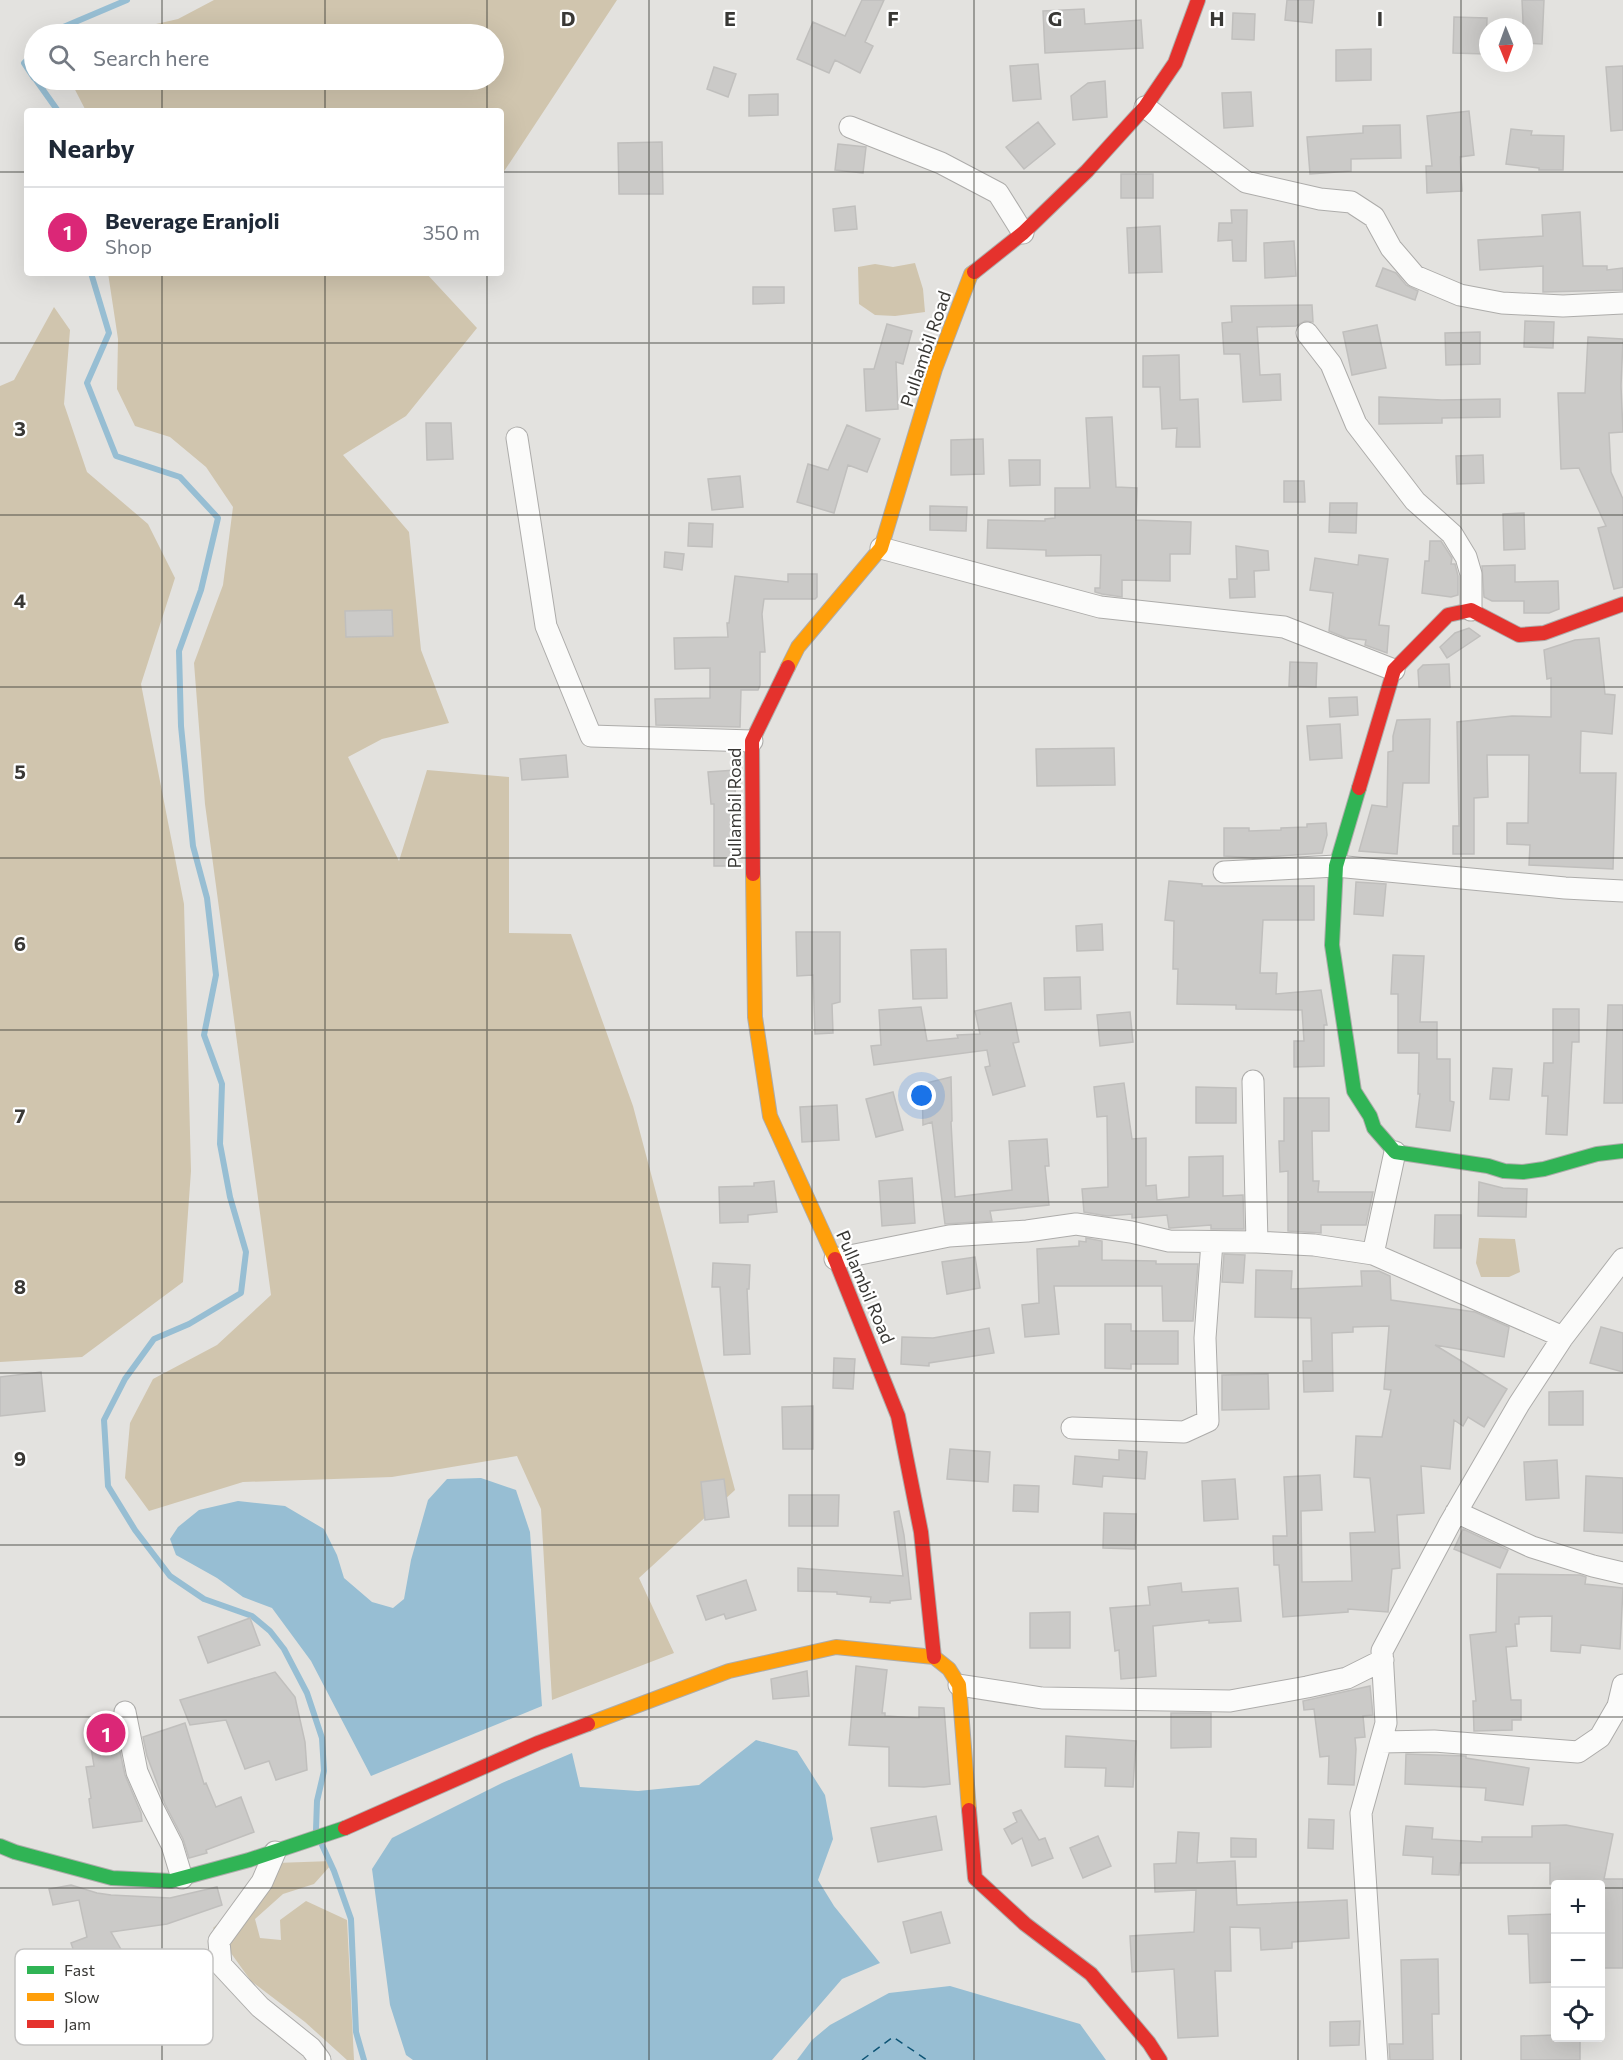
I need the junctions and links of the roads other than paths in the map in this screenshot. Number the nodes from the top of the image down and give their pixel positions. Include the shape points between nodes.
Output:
1 (1198, 0) edge
2 (1145, 107) junction
3 (850, 127) dead end
4 (1023, 233) junction
5 (1623, 303) edge
6 (1307, 333) dead end
7 (517, 438) dead end
8 (881, 548) junction
9 (1623, 604) edge
10 (1471, 610) junction
11 (1394, 670) junction
12 (752, 741) junction
13 (1336, 866) junction
14 (1224, 872) dead end
15 (1623, 891) edge
16 (1253, 1081) dead end
17 (1623, 1151) edge
18 (1395, 1152) junction
19 (1212, 1242) junction
20 (1257, 1242) junction
21 (1373, 1254) junction
22 (835, 1259) junction
23 (1623, 1259) edge
24 (1563, 1336) junction
25 (1072, 1428) dead end
26 (1456, 1512) junction
27 (1623, 1573) edge
28 (934, 1657) junction
29 (1383, 1660) junction
30 (959, 1685) junction
31 (1623, 1685) edge
32 (125, 1712) dead end
33 (1380, 1742) junction
34 (0, 1846) edge
35 (280, 1850) junction
36 (182, 1878) junction
37 (320, 2060) edge
38 (1160, 2060) edge
39 (1377, 2060) edge

1 - 2 street, Pullambil Road via 1175,63
2 - 4 street, Pullambil Road via 1088,171
2 - 5 street via 1246,182 1351,202 1374,217 1391,248 1415,276 1460,295 1502,303 1553,306
3 - 4 street via 940,163 998,193
4 - 8 street, Pullambil Road via 971,274 935,369
6 - 10 street via 1331,364 1356,424 1415,501 1452,534 1466,557 1471,574
7 - 12 street via 546,626 591,736
8 - 11 street via 1100,607 1284,627
8 - 12 street, Pullambil Road via 798,647
9 - 10 street via 1544,633 1519,635
10 - 11 street via 1448,615
11 - 13 street
12 - 22 street, Pullambil Road via 755,1017 770,1116
13 - 14 street
13 - 15 street
13 - 18 street via 1332,945 1354,1091 1374,1128
16 - 20 street
17 - 18 street via 1523,1172
18 - 21 street
19 - 20 street
19 - 22 street via 1169,1242 1076,1224 949,1236
19 - 25 street via 1205,1338 1208,1420 1184,1432
20 - 21 street
21 - 24 street
22 - 28 street, Pullambil Road via 898,1416 921,1532
23 - 24 street
24 - 26 street
26 - 27 street via 1532,1547
26 - 29 street via 1383,1651
28 - 30 street via 949,1669
28 - 35 street via 836,1647 729,1671 538,1743 339,1831
29 - 30 street via 1347,1677 1230,1701 1042,1698
29 - 33 street via 1386,1723
30 - 38 street via 975,1878 1025,1924 1091,1974
31 - 33 street via 1618,1706 1600,1737 1578,1752 1434,1741
32 - 36 street via 137,1772 172,1845
33 - 39 street via 1361,1813
34 - 36 street via 112,1878
35 - 36 street
35 - 37 street via 219,1941 221,1965 260,2007 311,2048

